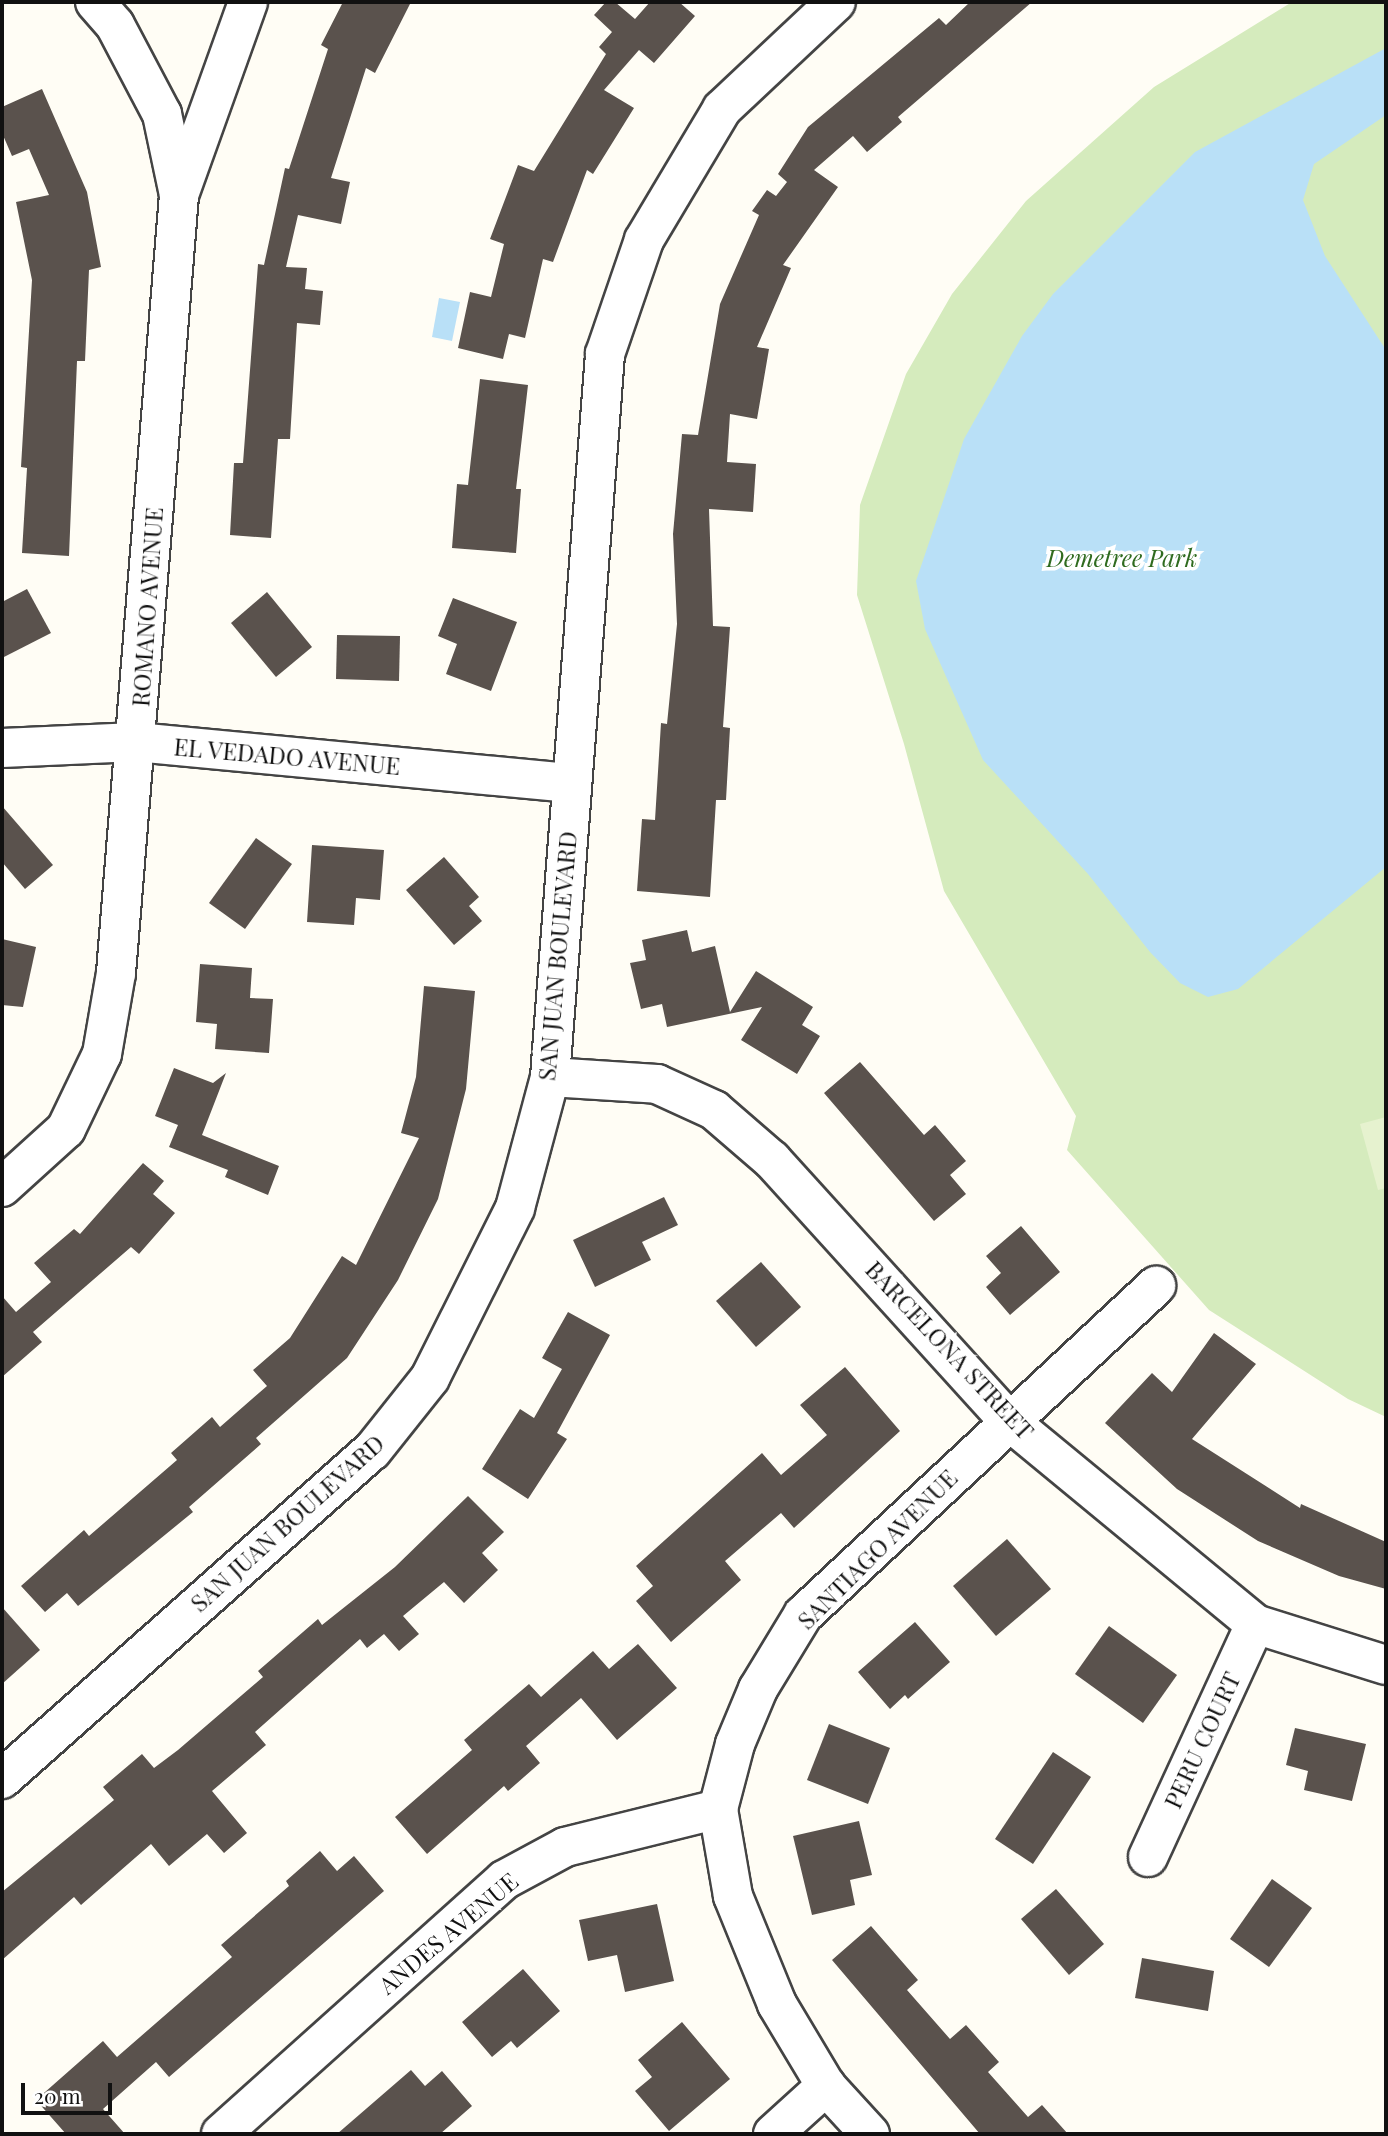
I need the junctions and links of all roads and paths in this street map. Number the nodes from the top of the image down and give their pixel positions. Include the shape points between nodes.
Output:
1 (95, 2) edge
2 (248, 2) edge
3 (836, 2) edge
4 (179, 195) junction
5 (136, 742) junction
6 (2, 748) edge
7 (571, 783) junction
8 (550, 1077) junction
9 (2, 1187) edge
10 (1156, 1286) dead end
11 (1009, 1421) junction
12 (1255, 1623) junction
13 (1386, 1665) edge
14 (2, 1779) edge
15 (718, 1810) junction
16 (1148, 1857) dead end
17 (826, 2086) junction
18 (221, 2134) edge
19 (773, 2134) edge
20 (870, 2134) edge

1 - 4 street via 115,25 162,114
2 - 4 street, ROMANO AVENUE
3 - 7 street, SAN JUAN BOULEVARD via 722,109 644,240 609,342
4 - 5 street, ROMANO AVENUE
5 - 6 street, EL VEDADO AVENUE
5 - 7 street, EL VEDADO AVENUE
5 - 9 street, ROMANO AVENUE via 116,973 102,1054 66,1129
7 - 8 street, SAN JUAN BOULEVARD
8 - 11 street, BARCELONA STREET via 657,1084 714,1110 772,1160
8 - 14 street, SAN JUAN BOULEVARD via 515,1208 430,1378 372,1451
10 - 11 street, SANTIAGO AVENUE
11 - 12 street, BARCELONA STREET
11 - 15 street, SANTIAGO AVENUE via 803,1615 758,1689 736,1744
12 - 13 street, BARCELONA STREET
12 - 16 street, PERU COURT
15 - 17 street, SANTIAGO AVENUE via 733,1896 777,2004
15 - 18 street, ANDES AVENUE via 565,1847 504,1880
17 - 19 street
17 - 20 street, SANTIAGO AVENUE

